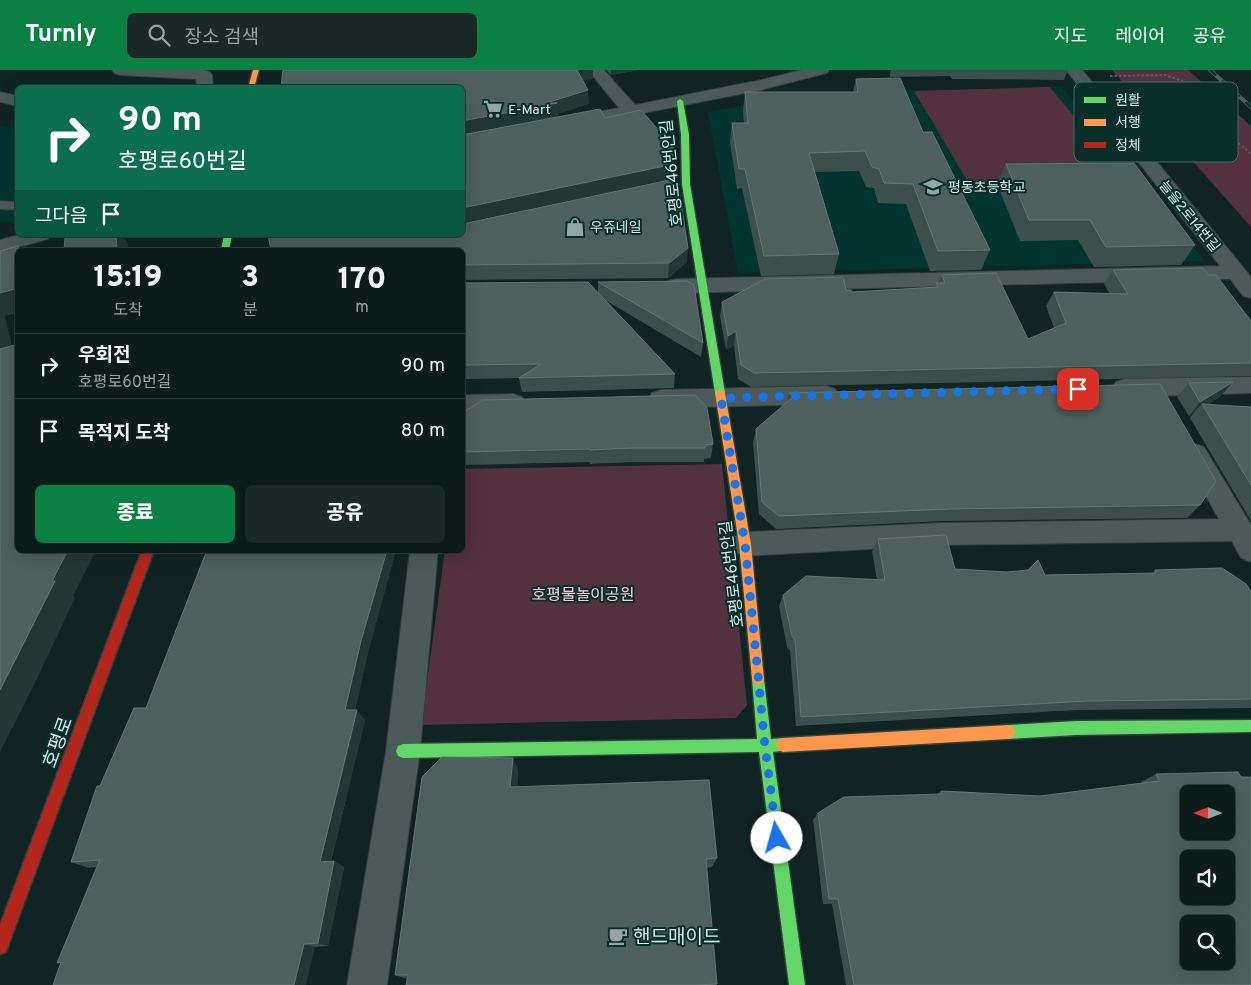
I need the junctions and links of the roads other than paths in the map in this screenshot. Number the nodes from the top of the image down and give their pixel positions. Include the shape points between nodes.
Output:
1 (120, 70) edge
2 (256, 70) edge
3 (260, 70) edge
4 (596, 70) edge
5 (821, 70) edge
6 (1074, 70) edge
7 (166, 72) edge
8 (205, 78) edge
9 (1084, 82) edge
10 (252, 85) edge
11 (0, 97) edge
12 (15, 100) edge
13 (680, 101) junction
14 (631, 110) junction
15 (555, 126) edge
16 (1147, 162) edge
17 (686, 184) junction
18 (666, 188) edge
19 (0, 205) edge
20 (15, 206) edge
21 (34, 237) edge
22 (0, 246) edge
23 (1235, 272) junction
24 (655, 286) edge
25 (703, 286) junction
26 (1251, 291) edge
27 (1251, 385) edge
28 (1157, 387) junction
29 (1098, 389) edge
30 (850, 394) edge
31 (721, 398) junction
32 (641, 400) edge
33 (532, 402) edge
34 (465, 404) edge
35 (1245, 540) edge
36 (745, 544) junction
37 (147, 553) edge
38 (424, 553) edge
39 (1251, 726) edge
40 (765, 746) junction
41 (403, 751) junction
42 (0, 946) edge
43 (367, 985) edge
44 (797, 985) edge

1 - 7 street
2 - 3 street
2 - 10 street
4 - 14 street
5 - 13 street
6 - 9 street, 늘을2로14번길
7 - 8 street
11 - 12 street
13 - 14 street
13 - 17 street, 호평로46번안길
14 - 15 street
16 - 23 street, 늘을2로14번길
17 - 18 street
17 - 25 street, 호평로46번안길
19 - 20 lane
21 - 22 street
23 - 25 street
23 - 26 street, 늘을2로14번길
24 - 25 street
25 - 31 street, 호평로46번안길
27 - 28 street
28 - 29 street
28 - 35 street
30 - 31 street
31 - 32 street
31 - 36 street, 호평로46번안길
33 - 34 street
35 - 36 street via 943,534
36 - 40 street, 호평로46번안길
37 - 42 street, 호평로
38 - 41 street
39 - 40 street via 1076,728
40 - 41 street
40 - 44 street, 호평로46번안길
41 - 43 street

